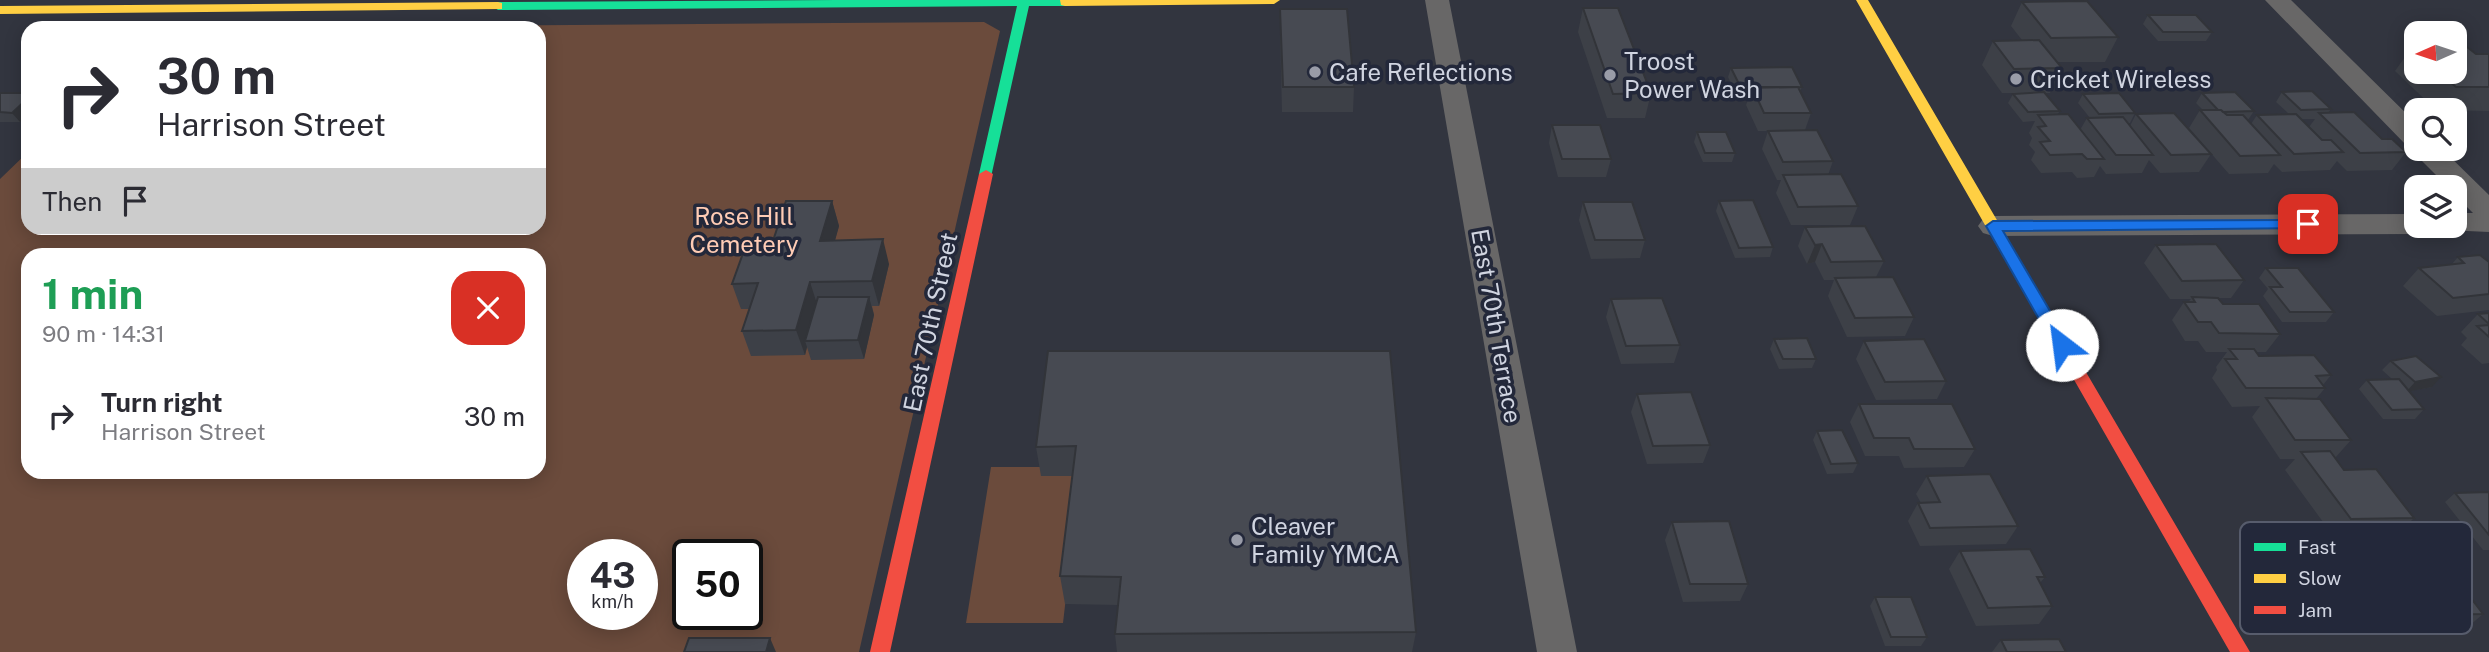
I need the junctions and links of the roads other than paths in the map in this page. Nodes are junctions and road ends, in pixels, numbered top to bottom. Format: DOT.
graph roads {
  1 [pos="1274,0"];
  2 [pos="1437,0"];
  3 [pos="1863,0"];
  4 [pos="2277,0"];
  5 [pos="1024,2"];
  6 [pos="0,10"];
  7 [pos="2404,127"];
  8 [pos="2438,161"];
  9 [pos="2489,212"];
  10 [pos="2489,222"];
  11 [pos="2467,223"];
  12 [pos="2404,224"];
  13 [pos="1993,226"];
  14 [pos="880,652"];
  15 [pos="1557,652"];
  16 [pos="2240,652"];
  1 -- 5 [label="main road"];
  2 -- 15 [label="street, East 70th Terrace"];
  3 -- 13 [label="main road"];
  4 -- 7 [label="street"];
  5 -- 6 [label="main road"];
  5 -- 14 [label="main road, East 70th Street"];
  8 -- 9 [label="street"];
  10 -- 11 [label="street"];
  12 -- 13 [label="street"];
  13 -- 16 [label="main road"];
}
